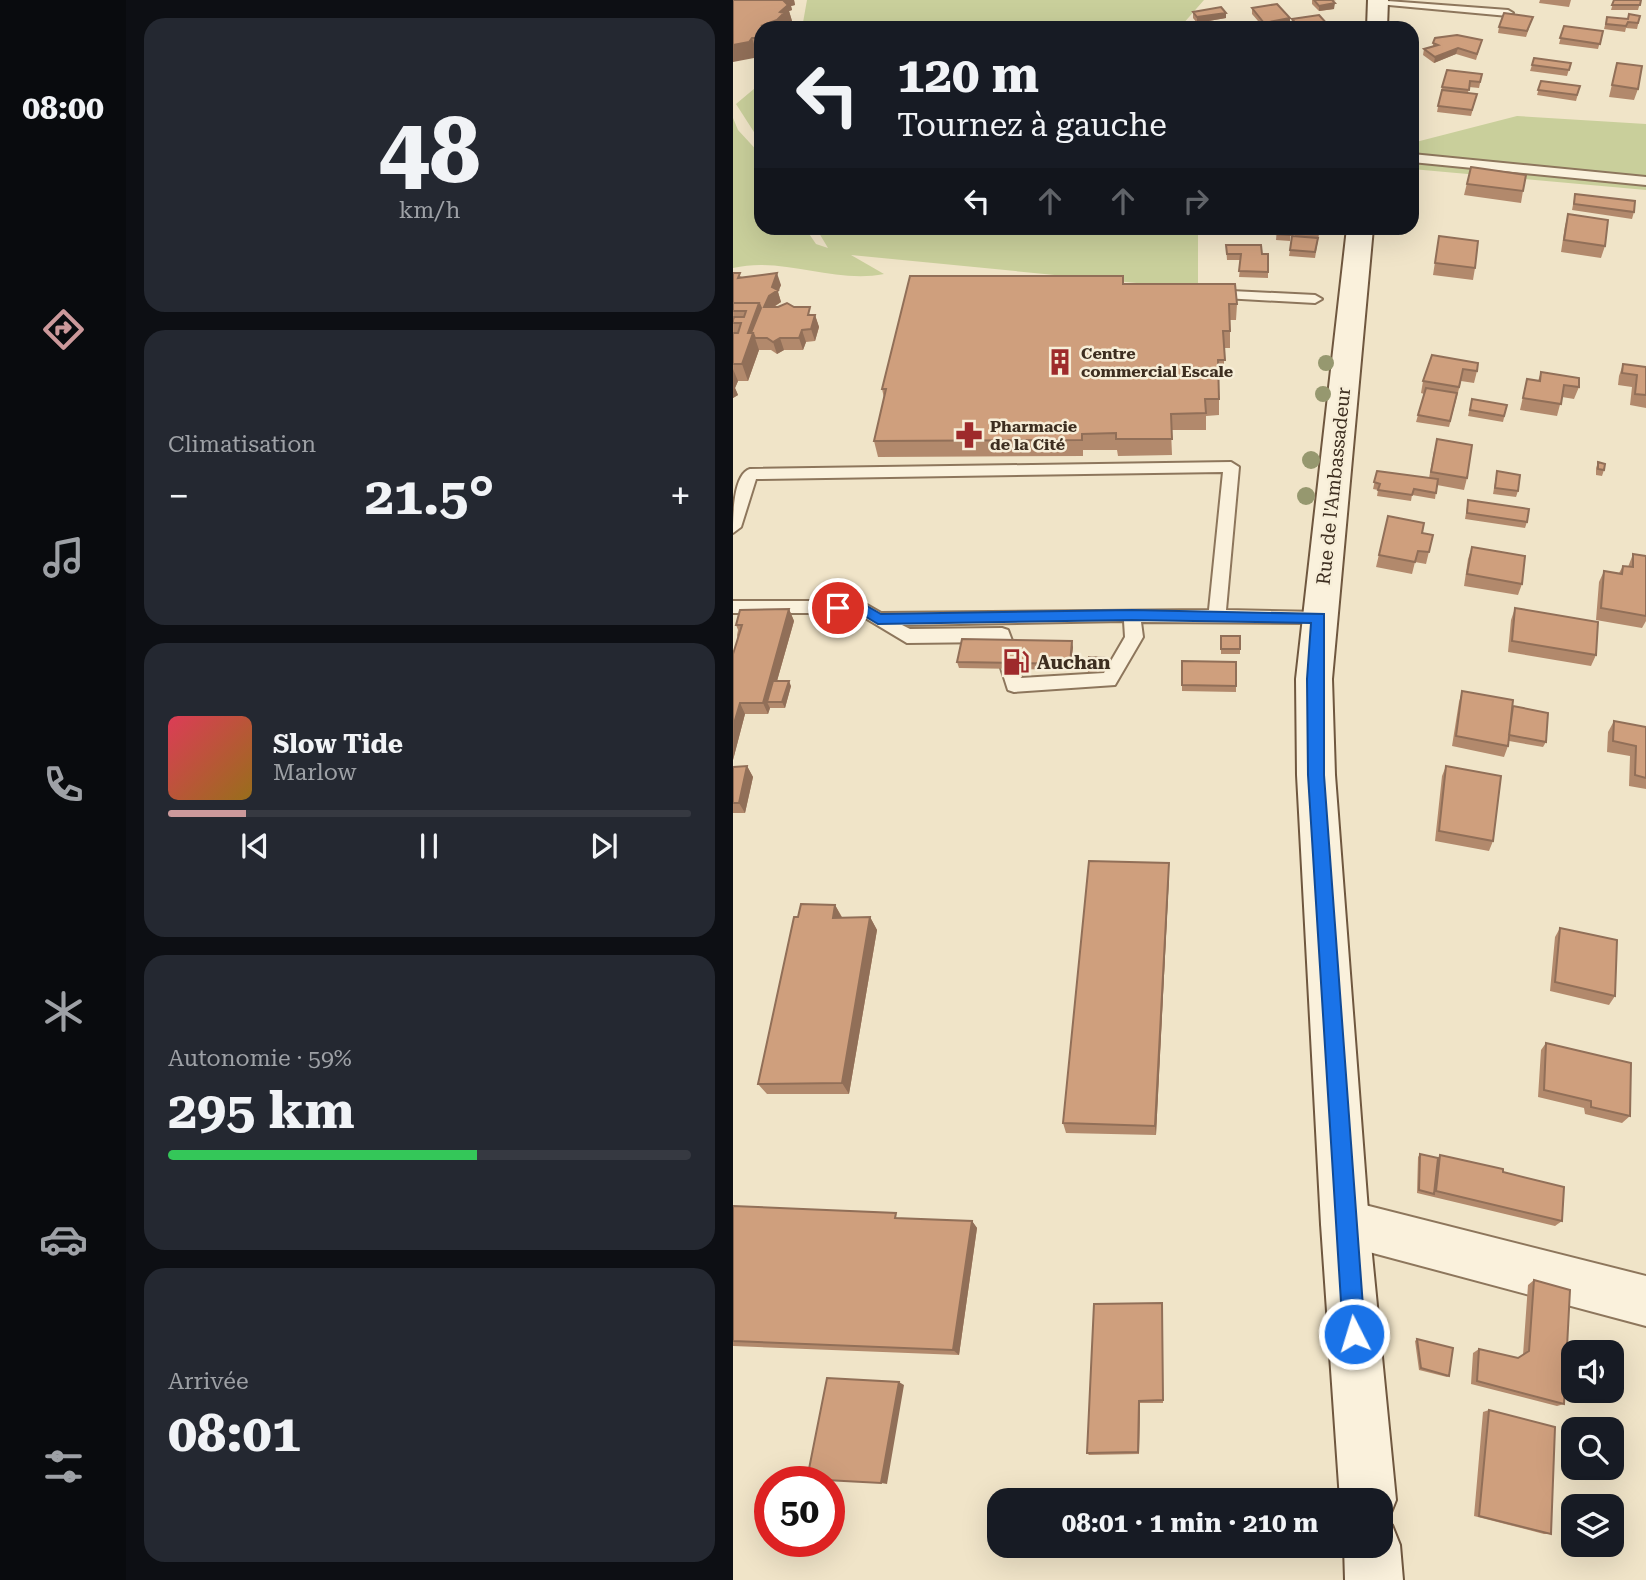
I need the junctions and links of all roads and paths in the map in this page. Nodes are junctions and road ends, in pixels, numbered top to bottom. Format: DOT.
graph roads {
  1 [pos="1378,0"];
  2 [pos="1508,13"];
  3 [pos="1377,21"];
  4 [pos="1419,159"];
  5 [pos="1646,181"];
  6 [pos="1359,235"];
  7 [pos="1209,294"];
  8 [pos="1315,299"];
  9 [pos="733,527"];
  10 [pos="733,607"];
  11 [pos="1132,615"];
  12 [pos="1217,616"];
  13 [pos="1319,618"];
  14 [pos="878,619"];
  15 [pos="1005,646"];
  16 [pos="1010,668"];
  17 [pos="1345,1224"];
  18 [pos="1646,1301"];
  19 [pos="1367,1488"];
  20 [pos="1373,1558"];
  21 [pos="1375,1580"];
  1 -- 2 [label="lane"];
  1 -- 3 [label="main road"];
  4 -- 5 [label="lane"];
  6 -- 13 [label="main road, Rue de l'Ambassadeur"];
  7 -- 8 [label="lane"];
  9 -- 12 [label="lane"];
  10 -- 14 [label="lane"];
  11 -- 12 [label="lane"];
  11 -- 14 [label="lane"];
  11 -- 16 [label="lane"];
  12 -- 13 [label="lane"];
  13 -- 17 [label="main road, Rue de l'Ambassadeur"];
  14 -- 15 [label="lane"];
  17 -- 18 [label="main road"];
  17 -- 19 [label="main road, Rue de l'Ambassadeur"];
  20 -- 21 [label="main road"];
}
